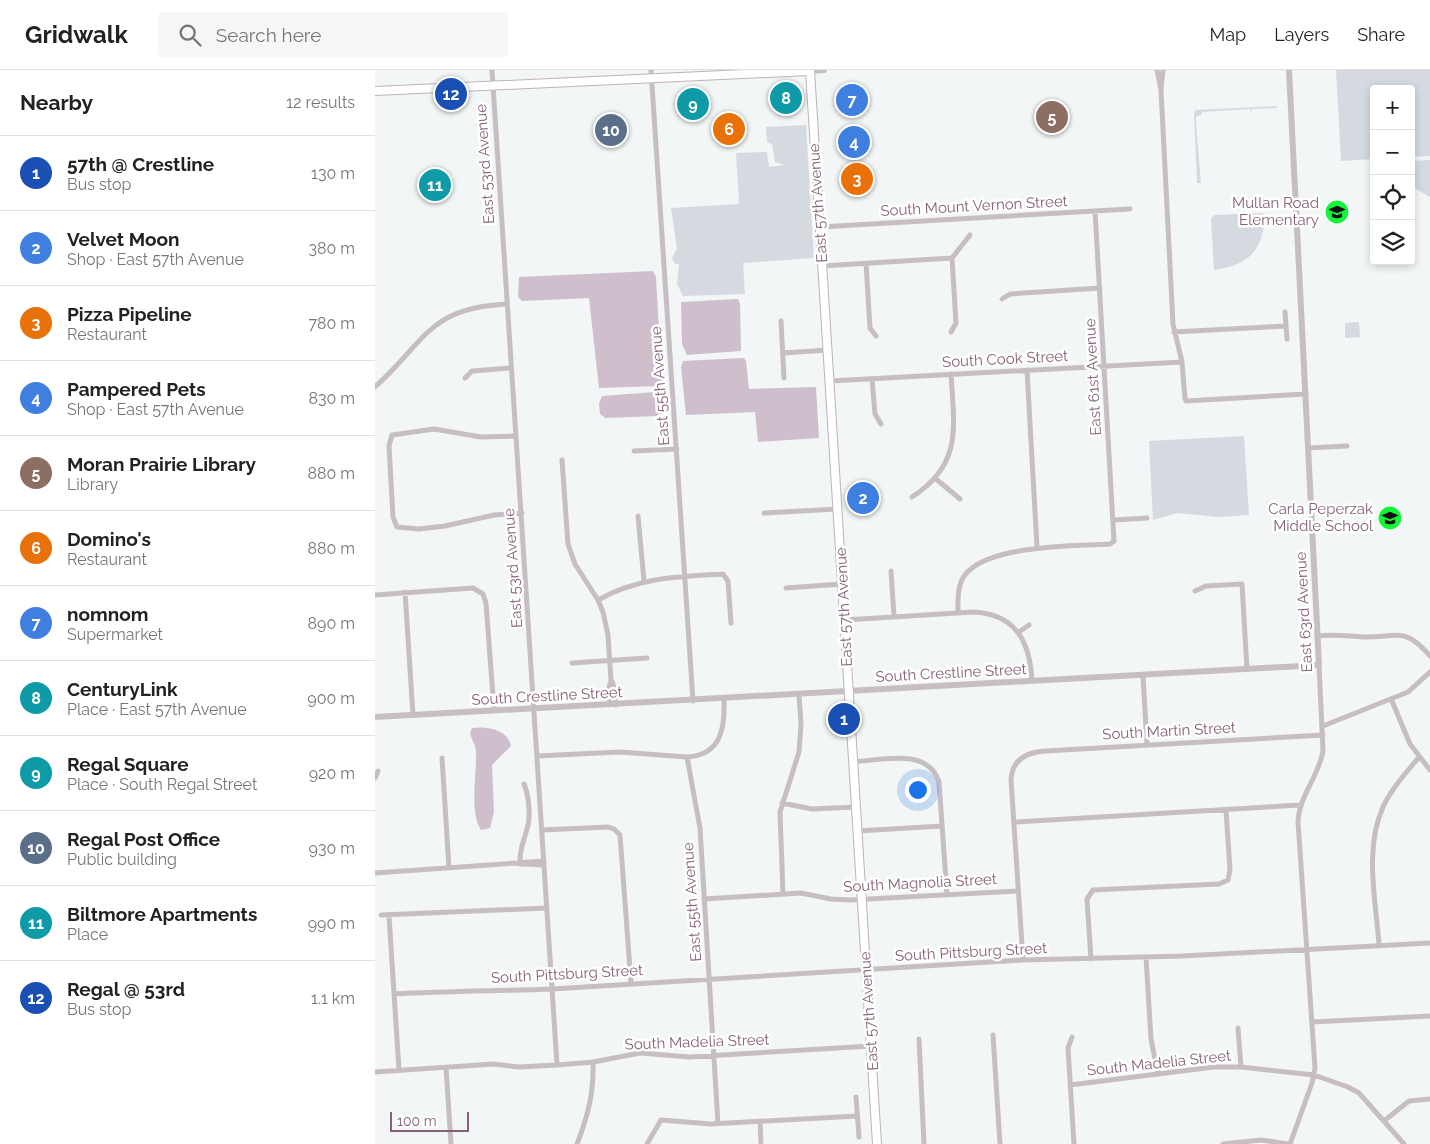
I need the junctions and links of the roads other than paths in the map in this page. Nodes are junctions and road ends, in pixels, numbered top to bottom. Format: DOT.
graph roads {
  1 [pos="492,70"];
  2 [pos="824,70"];
  3 [pos="1157,70"];
  4 [pos="1163,70"];
  5 [pos="1289,70"];
  6 [pos="810,71"];
  7 [pos="652,74"];
  8 [pos="493,86"];
  9 [pos="1161,90"];
  10 [pos="375,91"];
  11 [pos="1130,209"];
  12 [pos="1095,211"];
  13 [pos="820,227"];
  14 [pos="970,235"];
  15 [pos="952,258"];
  16 [pos="866,263"];
  17 [pos="822,266"];
  18 [pos="1100,288"];
  19 [pos="1002,299"];
  20 [pos="507,304"];
  21 [pos="1285,312"];
  22 [pos="781,322"];
  23 [pos="1286,326"];
  24 [pos="951,332"];
  25 [pos="1174,332"];
  26 [pos="876,336"];
  27 [pos="1287,339"];
  28 [pos="828,350"];
  29 [pos="783,353"];
  30 [pos="1182,362"];
  31 [pos="1105,365"];
  32 [pos="510,368"];
  33 [pos="1027,370"];
  34 [pos="951,374"];
  35 [pos="465,378"];
  36 [pos="784,378"];
  37 [pos="872,379"];
  38 [pos="830,382"];
  39 [pos="375,387"];
  40 [pos="1306,394"];
  41 [pos="881,424"];
  42 [pos="516,436"];
  43 [pos="1347,446"];
  44 [pos="1308,448"];
  45 [pos="677,449"];
  46 [pos="634,451"];
  47 [pos="562,460"];
  48 [pos="936,479"];
  49 [pos="912,497"];
  50 [pos="960,499"];
  51 [pos="838,509"];
  52 [pos="522,513"];
  53 [pos="764,513"];
  54 [pos="638,516"];
  55 [pos="1147,518"];
  56 [pos="1114,520"];
  57 [pos="1037,548"];
  58 [pos="891,572"];
  59 [pos="685,578"];
  60 [pos="644,580"];
  61 [pos="842,584"];
  62 [pos="786,588"];
  63 [pos="1195,591"];
  64 [pos="405,592"];
  65 [pos="375,595"];
  66 [pos="598,600"];
  67 [pos="958,613"];
  68 [pos="893,616"];
  69 [pos="845,620"];
  70 [pos="731,623"];
  71 [pos="1029,625"];
  72 [pos="1019,632"];
  73 [pos="1317,636"];
  74 [pos="1430,656"];
  75 [pos="647,658"];
  76 [pos="610,660"];
  77 [pos="573,662"];
  78 [pos="1319,665"];
  79 [pos="1247,669"];
  80 [pos="1430,672"];
  81 [pos="1143,676"];
  82 [pos="1032,681"];
  83 [pos="849,692"];
  84 [pos="799,695"];
  85 [pos="724,699"];
  86 [pos="693,701"];
  87 [pos="1391,701"];
  88 [pos="613,705"];
  89 [pos="534,708"];
  90 [pos="494,710"];
  91 [pos="413,715"];
  92 [pos="375,717"];
  93 [pos="1323,726"];
  94 [pos="1323,735"];
  95 [pos="1147,745"];
  96 [pos="537,756"];
  97 [pos="1419,757"];
  98 [pos="442,758"];
  99 [pos="687,758"];
  100 [pos="853,762"];
  101 [pos="1430,770"];
  102 [pos="378,771"];
  103 [pos="375,778"];
  104 [pos="523,784"];
  105 [pos="782,803"];
  106 [pos="1301,805"];
  107 [pos="857,807"];
  108 [pos="1226,810"];
  109 [pos="1014,822"];
  110 [pos="942,826"];
  111 [pos="542,830"];
  112 [pos="858,831"];
  113 [pos="544,863"];
  114 [pos="519,864"];
  115 [pos="449,868"];
  116 [pos="375,873"];
  117 [pos="1018,891"];
  118 [pos="783,894"];
  119 [pos="947,895"];
  120 [pos="704,898"];
  121 [pos="862,900"];
  122 [pos="547,908"];
  123 [pos="381,914"];
  124 [pos="389,916"];
  125 [pos="1430,943"];
  126 [pos="1379,945"];
  127 [pos="1306,949"];
  128 [pos="1146,957"];
  129 [pos="1091,959"];
  130 [pos="1023,960"];
  131 [pos="867,970"];
  132 [pos="710,979"];
  133 [pos="631,983"];
  134 [pos="552,989"];
  135 [pos="394,994"];
  136 [pos="1430,1016"];
  137 [pos="1311,1022"];
  138 [pos="1238,1028"];
  139 [pos="993,1035"];
  140 [pos="1072,1037"];
  141 [pos="919,1039"];
  142 [pos="871,1046"];
  143 [pos="714,1055"];
  144 [pos="593,1062"];
  145 [pos="557,1065"];
  146 [pos="446,1067"];
  147 [pos="1241,1067"];
  148 [pos="399,1070"];
  149 [pos="375,1072"];
  150 [pos="1158,1074"];
  151 [pos="1314,1075"];
  152 [pos="1070,1085"];
  153 [pos="856,1097"];
  154 [pos="1430,1099"];
  155 [pos="857,1116"];
  156 [pos="1384,1121"];
  157 [pos="760,1122"];
  158 [pos="718,1124"];
  159 [pos="859,1137"];
  160 [pos="451,1144"];
  161 [pos="577,1144"];
  162 [pos="647,1144"];
  163 [pos="761,1144"];
  164 [pos="877,1144"];
  165 [pos="924,1144"];
  166 [pos="1000,1144"];
  167 [pos="1074,1144"];
  168 [pos="1223,1144"];
  169 [pos="1289,1144"];
  170 [pos="1404,1144"];
  1 -- 8 [label="street, East 53rd Avenue"];
  2 -- 6 [label="street"];
  3 -- 9 [label="street"];
  4 -- 9 [label="street"];
  5 -- 40 [label="street, East 63rd Avenue"];
  6 -- 7 [label="main road"];
  6 -- 13 [label="main road, East 57th Avenue"];
  7 -- 8 [label="main road"];
  7 -- 45 [label="street, East 55th Avenue"];
  8 -- 10 [label="main road"];
  8 -- 20 [label="street, East 53rd Avenue"];
  9 -- 25 [label="street"];
  11 -- 12 [label="street, South Mount Vernon Street"];
  12 -- 13 [label="street, South Mount Vernon Street"];
  12 -- 18 [label="street, East 61st Avenue"];
  13 -- 17 [label="main road, East 57th Avenue"];
  14 -- 15 [label="street"];
  15 -- 16 [label="street"];
  15 -- 24 [label="street"];
  16 -- 17 [label="street"];
  16 -- 26 [label="street"];
  17 -- 28 [label="main road, East 57th Avenue"];
  18 -- 19 [label="street"];
  18 -- 31 [label="street, East 61st Avenue"];
  20 -- 32 [label="street, East 53rd Avenue"];
  20 -- 39 [label="street"];
  21 -- 23 [label="street"];
  22 -- 29 [label="street"];
  23 -- 25 [label="street"];
  23 -- 27 [label="street"];
  25 -- 30 [label="street"];
  28 -- 29 [label="street"];
  28 -- 38 [label="main road, East 57th Avenue"];
  29 -- 36 [label="street"];
  30 -- 31 [label="street, South Cook Street"];
  30 -- 40 [label="street"];
  31 -- 33 [label="street, South Cook Street"];
  31 -- 56 [label="street, East 61st Avenue"];
  32 -- 35 [label="street"];
  32 -- 42 [label="street, East 53rd Avenue"];
  33 -- 34 [label="street, South Cook Street"];
  33 -- 57 [label="street"];
  34 -- 37 [label="street, South Cook Street"];
  34 -- 48 [label="street"];
  37 -- 38 [label="street, South Cook Street"];
  37 -- 41 [label="street"];
  38 -- 51 [label="main road, East 57th Avenue"];
  40 -- 44 [label="street, East 63rd Avenue"];
  42 -- 52 [label="street, East 53rd Avenue"];
  42 -- 52 [label="street"];
  43 -- 44 [label="street"];
  44 -- 73 [label="street, East 63rd Avenue"];
  45 -- 46 [label="street"];
  45 -- 59 [label="street, East 55th Avenue"];
  47 -- 66 [label="street"];
  48 -- 49 [label="street"];
  48 -- 50 [label="street"];
  51 -- 53 [label="street"];
  51 -- 61 [label="main road, East 57th Avenue"];
  52 -- 89 [label="street, East 53rd Avenue"];
  54 -- 60 [label="street"];
  55 -- 56 [label="street"];
  56 -- 57 [label="street, East 61st Avenue"];
  57 -- 67 [label="street"];
  58 -- 68 [label="street"];
  59 -- 60 [label="street"];
  59 -- 70 [label="street"];
  59 -- 86 [label="street, East 55th Avenue"];
  60 -- 66 [label="street"];
  61 -- 62 [label="street"];
  61 -- 69 [label="main road, East 57th Avenue"];
  63 -- 79 [label="street"];
  64 -- 65 [label="street"];
  64 -- 90 [label="street"];
  64 -- 91 [label="street"];
  66 -- 76 [label="street"];
  67 -- 68 [label="street"];
  67 -- 72 [label="street"];
  68 -- 69 [label="street"];
  69 -- 83 [label="main road, East 57th Avenue"];
  71 -- 72 [label="street"];
  72 -- 82 [label="street"];
  73 -- 74 [label="street"];
  73 -- 78 [label="street, East 63rd Avenue"];
  75 -- 76 [label="street"];
  76 -- 77 [label="street"];
  76 -- 88 [label="street"];
  78 -- 79 [label="street, South Crestline Street"];
  78 -- 93 [label="street, East 63rd Avenue"];
  79 -- 81 [label="street, South Crestline Street"];
  80 -- 87 [label="street"];
  81 -- 82 [label="street, South Crestline Street"];
  81 -- 95 [label="street"];
  82 -- 83 [label="street, South Crestline Street"];
  83 -- 84 [label="street, South Crestline Street"];
  83 -- 100 [label="main road, East 57th Avenue"];
  84 -- 85 [label="street, South Crestline Street"];
  84 -- 105 [label="street"];
  85 -- 86 [label="street, South Crestline Street"];
  85 -- 99 [label="street"];
  86 -- 88 [label="street, South Crestline Street"];
  87 -- 93 [label="street"];
  87 -- 97 [label="street"];
  88 -- 89 [label="street, South Crestline Street"];
  89 -- 90 [label="street, South Crestline Street"];
  89 -- 96 [label="street, East 53rd Avenue"];
  90 -- 91 [label="street, South Crestline Street"];
  91 -- 92 [label="street, South Crestline Street"];
  93 -- 94 [label="street, East 63rd Avenue"];
  94 -- 95 [label="street, South Martin Street"];
  94 -- 106 [label="street, East 63rd Avenue"];
  95 -- 109 [label="street, South Martin Street"];
  96 -- 99 [label="street"];
  96 -- 111 [label="street, East 53rd Avenue"];
  97 -- 101 [label="street"];
  97 -- 126 [label="street"];
  98 -- 115 [label="street"];
  99 -- 120 [label="street, East 55th Avenue"];
  100 -- 107 [label="main road, East 57th Avenue"];
  100 -- 110 [label="street"];
  102 -- 103 [label="street"];
  104 -- 114 [label="street"];
  105 -- 107 [label="street"];
  105 -- 118 [label="street"];
  106 -- 108 [label="street"];
  106 -- 127 [label="street, East 63rd Avenue"];
  107 -- 112 [label="main road, East 57th Avenue"];
  108 -- 109 [label="street"];
  108 -- 129 [label="street"];
  109 -- 117 [label="street"];
  110 -- 112 [label="street"];
  110 -- 119 [label="street"];
  111 -- 113 [label="street, East 53rd Avenue"];
  111 -- 133 [label="street"];
  112 -- 121 [label="main road, East 57th Avenue"];
  113 -- 114 [label="street"];
  113 -- 122 [label="street, East 53rd Avenue"];
  114 -- 115 [label="street"];
  115 -- 116 [label="street"];
  117 -- 119 [label="street, South Magnolia Street"];
  117 -- 130 [label="street"];
  118 -- 120 [label="street, South Magnolia Street"];
  118 -- 121 [label="street, South Magnolia Street"];
  119 -- 121 [label="street, South Magnolia Street"];
  120 -- 132 [label="street, East 55th Avenue"];
  121 -- 131 [label="main road, East 57th Avenue"];
  122 -- 124 [label="street"];
  122 -- 134 [label="street, East 53rd Avenue"];
  123 -- 124 [label="street"];
  124 -- 135 [label="street"];
  125 -- 126 [label="street, South Pittsburg Street"];
  126 -- 127 [label="street, South Pittsburg Street"];
  127 -- 128 [label="street, South Pittsburg Street"];
  127 -- 137 [label="street, East 63rd Avenue"];
  128 -- 129 [label="street, South Pittsburg Street"];
  128 -- 150 [label="street"];
  129 -- 130 [label="street, South Pittsburg Street"];
  130 -- 131 [label="street, South Pittsburg Street"];
  131 -- 132 [label="street, South Pittsburg Street"];
  131 -- 142 [label="main road, East 57th Avenue"];
  132 -- 133 [label="street, South Pittsburg Street"];
  132 -- 143 [label="street, East 55th Avenue"];
  133 -- 134 [label="street, South Pittsburg Street"];
  134 -- 135 [label="street, South Pittsburg Street"];
  134 -- 145 [label="street, East 53rd Avenue"];
  135 -- 148 [label="street"];
  136 -- 137 [label="street"];
  137 -- 151 [label="street, East 63rd Avenue"];
  138 -- 147 [label="street"];
  139 -- 166 [label="street"];
  140 -- 152 [label="street"];
  141 -- 165 [label="street"];
  142 -- 143 [label="street, South Madelia Street"];
  142 -- 164 [label="main road, East 57th Avenue"];
  143 -- 144 [label="street, South Madelia Street"];
  143 -- 158 [label="street, East 55th Avenue"];
  144 -- 145 [label="street, South Madelia Street"];
  144 -- 161 [label="street"];
  145 -- 146 [label="street, South Madelia Street"];
  146 -- 148 [label="street, South Madelia Street"];
  146 -- 160 [label="street"];
  147 -- 150 [label="street, South Madelia Street"];
  147 -- 151 [label="street, South Madelia Street"];
  148 -- 149 [label="street, South Madelia Street"];
  150 -- 152 [label="street, South Madelia Street"];
  151 -- 156 [label="street, South Madelia Street"];
  151 -- 169 [label="street, East 63rd Avenue"];
  152 -- 167 [label="street"];
  153 -- 155 [label="street"];
  154 -- 156 [label="street"];
  155 -- 157 [label="street"];
  155 -- 159 [label="street"];
  156 -- 170 [label="street, South Madelia Street"];
  157 -- 158 [label="street"];
  157 -- 163 [label="street"];
  158 -- 162 [label="street"];
  168 -- 169 [label="street"];
}
